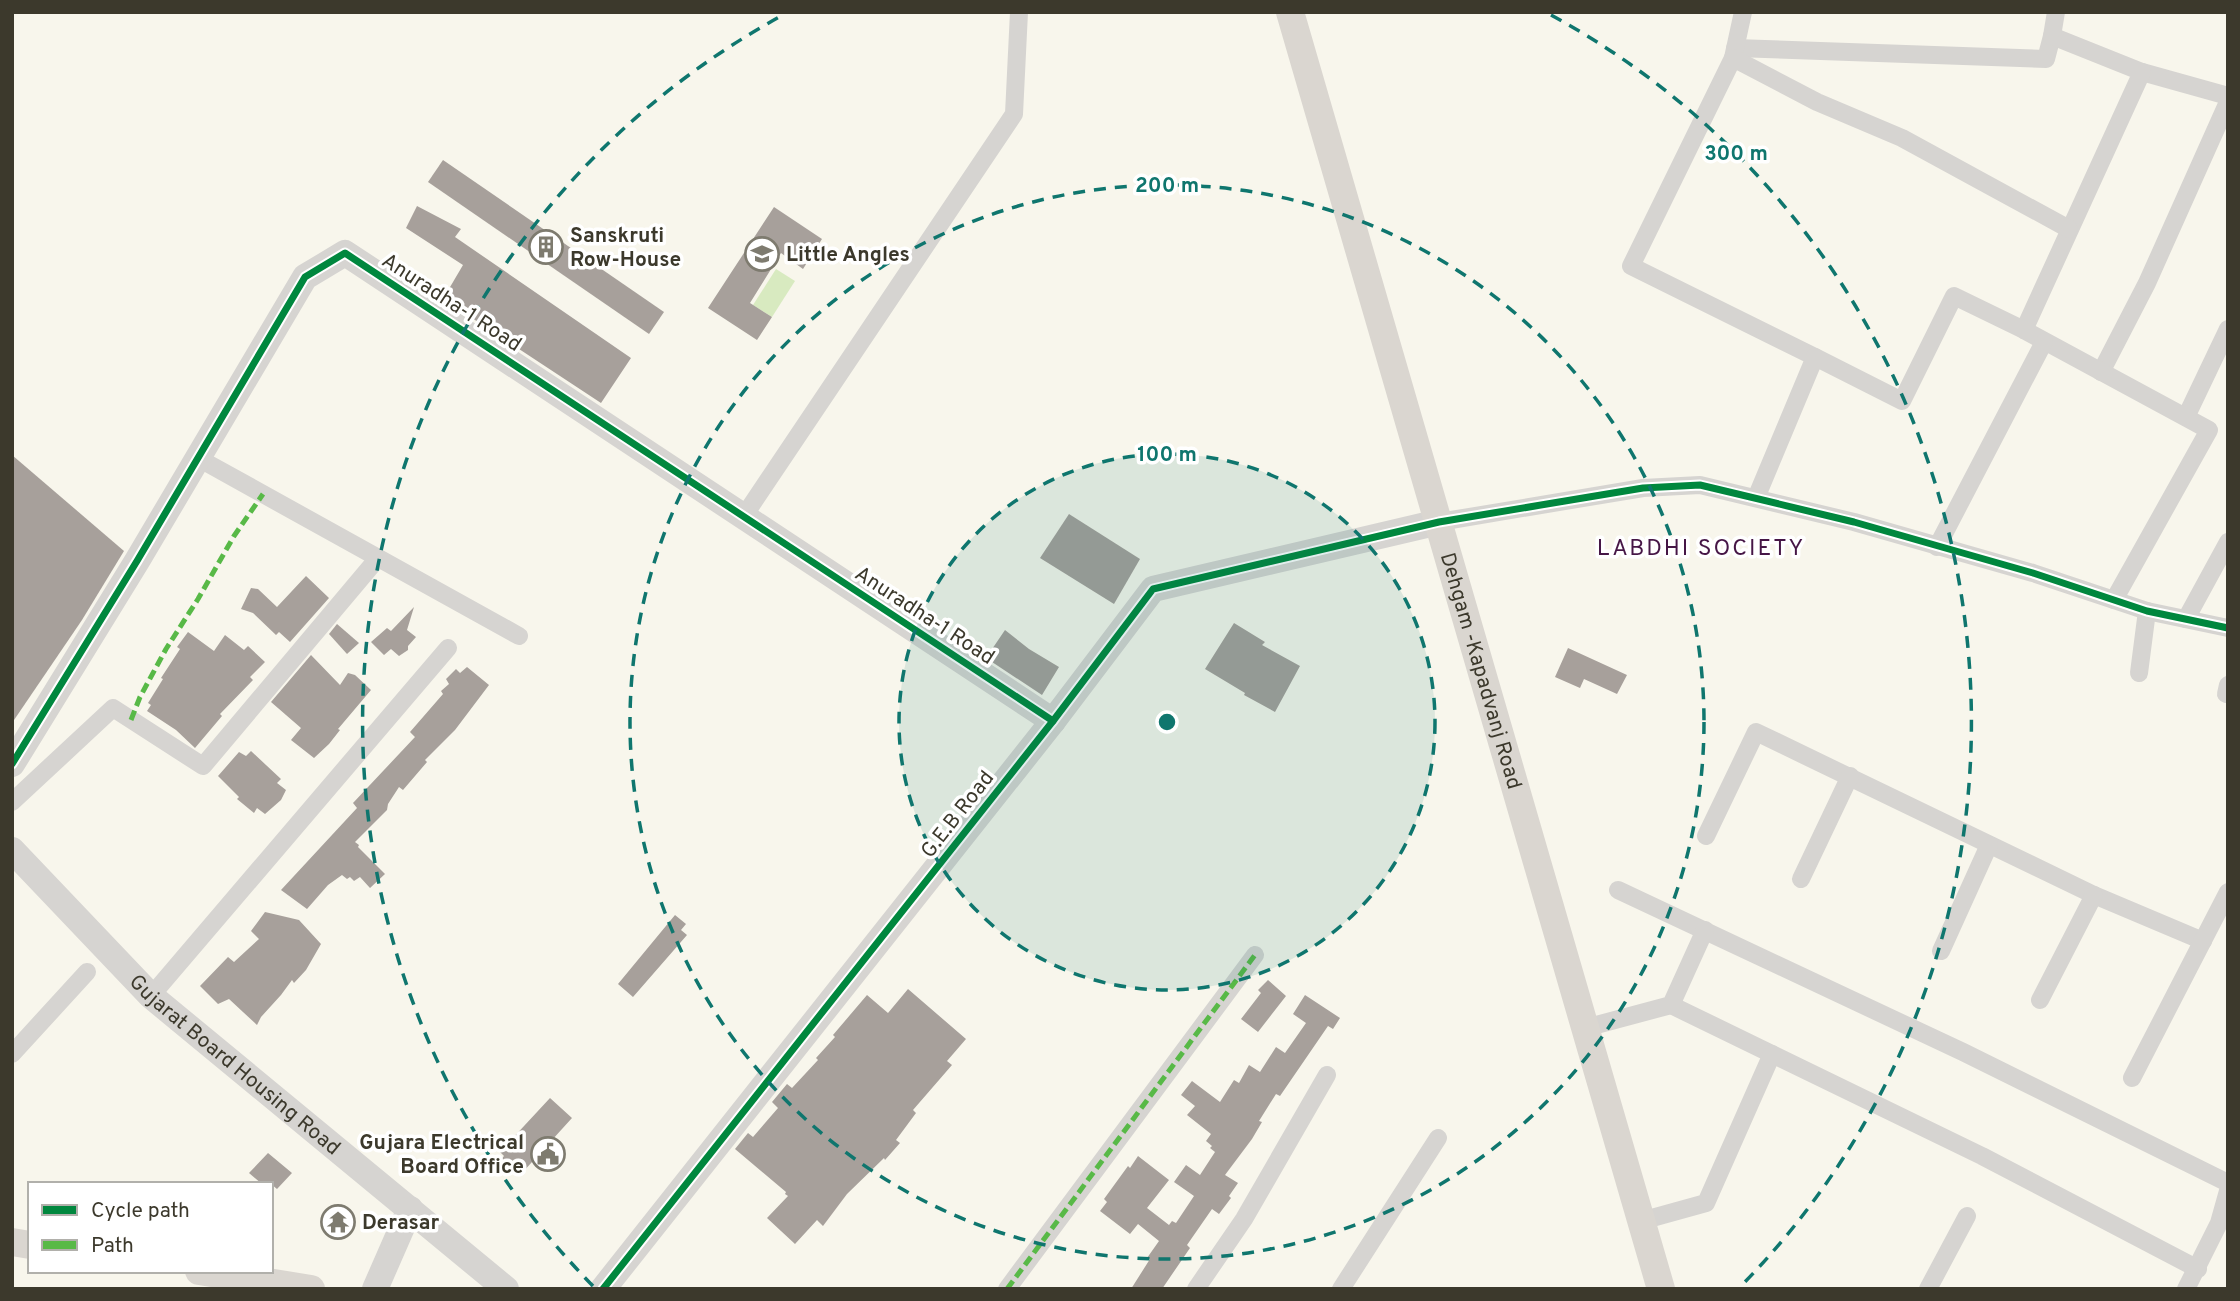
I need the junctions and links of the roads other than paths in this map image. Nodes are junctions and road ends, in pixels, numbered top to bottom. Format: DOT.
graph roads {
  1 [pos="1019,12"];
  2 [pos="1290,12"];
  3 [pos="1743,12"];
  4 [pos="2056,12"];
  5 [pos="2052,36"];
  6 [pos="1734,53"];
  7 [pos="2142,72"];
  8 [pos="2228,99"];
  9 [pos="2069,229"];
  10 [pos="2228,329"];
  11 [pos="2024,331"];
  12 [pos="2044,342"];
  13 [pos="1815,357"];
  14 [pos="2101,372"];
  15 [pos="2186,417"];
  16 [pos="198,458"];
  17 [pos="1756,498"];
  18 [pos="744,516"];
  19 [pos="1438,523"];
  20 [pos="2228,542"];
  21 [pos="1937,547"];
  22 [pos="378,558"];
  23 [pos="2114,600"];
  24 [pos="2147,611"];
  25 [pos="2186,619"];
  26 [pos="2228,628"];
  27 [pos="519,636"];
  28 [pos="448,648"];
  29 [pos="2139,673"];
  30 [pos="1053,721"];
  31 [pos="12,764"];
  32 [pos="1850,776"];
  33 [pos="12,802"];
  34 [pos="1706,836"];
  35 [pos="1989,845"];
  36 [pos="12,850"];
  37 [pos="1801,879"];
  38 [pos="1618,890"];
  39 [pos="2228,892"];
  40 [pos="2094,895"];
  41 [pos="1705,930"];
  42 [pos="2203,941"];
  43 [pos="1941,951"];
  44 [pos="1255,955"];
  45 [pos="87,972"];
  46 [pos="151,996"];
  47 [pos="2040,1000"];
  48 [pos="1671,1005"];
  49 [pos="1585,1028"];
  50 [pos="1772,1054"];
  51 [pos="12,1055"];
  52 [pos="1327,1075"];
  53 [pos="2132,1078"];
  54 [pos="1438,1138"];
  55 [pos="2228,1183"];
  56 [pos="2228,1191"];
  57 [pos="410,1209"];
  58 [pos="1967,1216"];
  59 [pos="1641,1221"];
  60 [pos="2198,1269"];
  61 [pos="211,1273"];
  62 [pos="311,1289"];
  63 [pos="375,1289"];
  64 [pos="506,1289"];
  65 [pos="603,1289"];
  66 [pos="1007,1289"];
  67 [pos="1196,1289"];
  68 [pos="1342,1289"];
  69 [pos="1661,1289"];
  70 [pos="1928,1289"];
  71 [pos="2186,1289"];
  1 -- 18 [label="street"];
  2 -- 19 [label="main road, Dehgam -Kapadvanj Road"];
  3 -- 6 [label="street"];
  4 -- 5 [label="street"];
  5 -- 6 [label="street"];
  5 -- 7 [label="street"];
  6 -- 9 [label="street"];
  6 -- 13 [label="street"];
  7 -- 8 [label="street"];
  7 -- 9 [label="street"];
  8 -- 14 [label="street"];
  9 -- 11 [label="street"];
  10 -- 15 [label="street"];
  11 -- 12 [label="street"];
  11 -- 13 [label="street"];
  12 -- 14 [label="street"];
  12 -- 21 [label="street"];
  13 -- 17 [label="street"];
  14 -- 15 [label="street"];
  15 -- 23 [label="street"];
  16 -- 18 [label="street, Anuradha-1 Road"];
  16 -- 22 [label="street"];
  16 -- 31 [label="street, Anuradha-1 Road"];
  17 -- 19 [label="street"];
  17 -- 21 [label="street"];
  18 -- 30 [label="street, Anuradha-1 Road"];
  19 -- 30 [label="street, G.E.B Road"];
  19 -- 49 [label="main road, Dehgam -Kapadvanj Road"];
  20 -- 25 [label="street"];
  21 -- 23 [label="street"];
  22 -- 27 [label="street"];
  22 -- 33 [label="street"];
  23 -- 24 [label="street"];
  24 -- 25 [label="street"];
  24 -- 29 [label="street"];
  25 -- 26 [label="street"];
  28 -- 46 [label="street"];
  30 -- 65 [label="street, G.E.B Road"];
  32 -- 34 [label="street"];
  32 -- 35 [label="street"];
  32 -- 37 [label="street"];
  35 -- 40 [label="street"];
  35 -- 43 [label="street"];
  36 -- 46 [label="street, Gujarat Board Housing Road"];
  38 -- 41 [label="street"];
  39 -- 42 [label="street"];
  40 -- 42 [label="street"];
  40 -- 47 [label="street"];
  41 -- 48 [label="street"];
  41 -- 55 [label="street"];
  42 -- 53 [label="street"];
  44 -- 66 [label="street"];
  45 -- 51 [label="street"];
  46 -- 57 [label="street, Gujarat Board Housing Road"];
  48 -- 49 [label="street"];
  48 -- 50 [label="street"];
  49 -- 59 [label="main road, Dehgam -Kapadvanj Road"];
  50 -- 59 [label="street"];
  50 -- 60 [label="street"];
  52 -- 67 [label="street"];
  54 -- 68 [label="street"];
  56 -- 60 [label="street"];
  57 -- 63 [label="street"];
  57 -- 64 [label="street, Gujarat Board Housing Road"];
  58 -- 70 [label="street"];
  59 -- 69 [label="main road, Dehgam -Kapadvanj Road"];
  60 -- 71 [label="street"];
  61 -- 62 [label="main road"];
}
